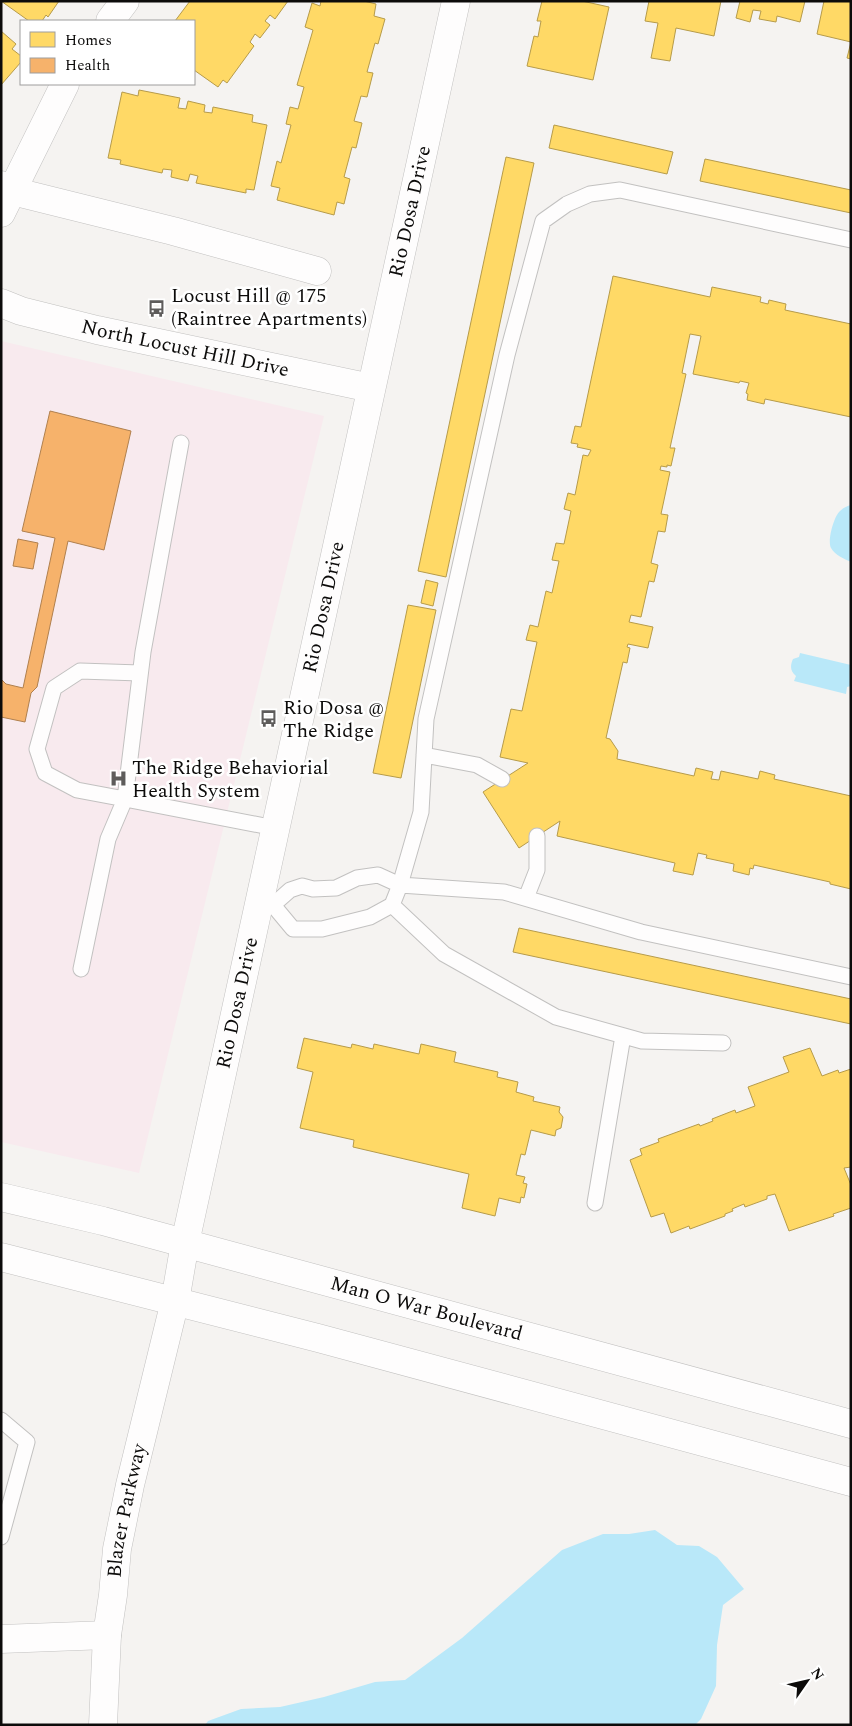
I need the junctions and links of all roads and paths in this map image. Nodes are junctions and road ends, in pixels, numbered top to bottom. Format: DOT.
graph roads {
  1 [pos="126,1"];
  2 [pos="456,1"];
  3 [pos="111,20"];
  4 [pos="64,85"];
  5 [pos="5,197"];
  6 [pos="851,240"];
  7 [pos="317,271"];
  8 [pos="1,303"];
  9 [pos="372,388"];
  10 [pos="181,443"];
  11 [pos="140,673"];
  12 [pos="424,755"];
  13 [pos="502,779"];
  14 [pos="125,800"];
  15 [pos="275,828"];
  16 [pos="537,836"];
  17 [pos="400,885"];
  18 [pos="526,898"];
  19 [pos="266,903"];
  20 [pos="392,905"];
  21 [pos="82,969"];
  22 [pos="851,977"];
  23 [pos="622,1036"];
  24 [pos="723,1043"];
  25 [pos="1,1197"];
  26 [pos="595,1203"];
  27 [pos="185,1244"];
  28 [pos="1,1257"];
  29 [pos="175,1301"];
  30 [pos="1,1420"];
  31 [pos="851,1424"];
  32 [pos="851,1482"];
  33 [pos="1,1537"];
  34 [pos="107,1635"];
  35 [pos="1,1639"];
  36 [pos="103,1725"];
  1 -- 3 [label="street"];
  2 -- 9 [label="street, Rio Dosa Drive"];
  4 -- 5 [label="street"];
  5 -- 7 [label="street"];
  6 -- 12 [label="lane"];
  8 -- 9 [label="street, North Locust Hill Drive"];
  9 -- 15 [label="street, Rio Dosa Drive"];
  10 -- 11 [label="lane"];
  11 -- 14 [label="lane"];
  11 -- 14 [label="lane"];
  12 -- 13 [label="lane"];
  12 -- 17 [label="lane"];
  14 -- 15 [label="lane"];
  14 -- 21 [label="lane"];
  15 -- 19 [label="street, Rio Dosa Drive"];
  16 -- 18 [label="lane"];
  17 -- 18 [label="lane"];
  17 -- 19 [label="lane"];
  17 -- 20 [label="lane"];
  18 -- 22 [label="lane"];
  19 -- 20 [label="lane"];
  19 -- 27 [label="street, Rio Dosa Drive"];
  20 -- 23 [label="lane"];
  23 -- 24 [label="lane"];
  23 -- 26 [label="lane"];
  25 -- 27 [label="street, Man O War Boulevard"];
  27 -- 29 [label="street, Rio Dosa Drive"];
  27 -- 31 [label="street, Man O War Boulevard"];
  28 -- 29 [label="street"];
  29 -- 32 [label="street"];
  29 -- 34 [label="street, Blazer Parkway"];
  30 -- 33 [label="lane"];
  34 -- 35 [label="street"];
  34 -- 36 [label="street, Blazer Parkway"];
}
